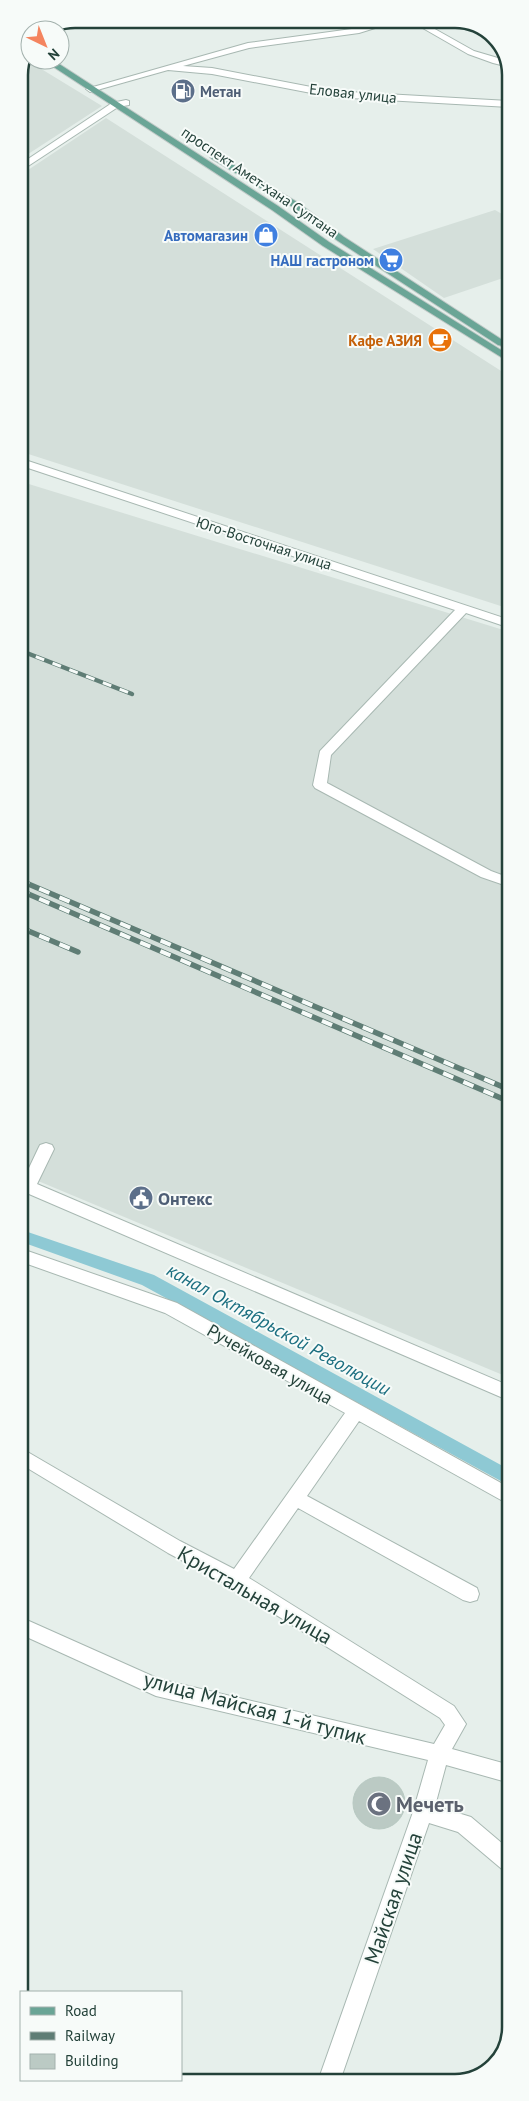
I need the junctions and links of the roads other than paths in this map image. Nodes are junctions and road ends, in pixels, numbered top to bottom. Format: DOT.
graph roads {
  1 [pos="366,28"];
  2 [pos="428,28"];
  3 [pos="500,62"];
  4 [pos="70,68"];
  5 [pos="169,68"];
  6 [pos="65,70"];
  7 [pos="95,87"];
  8 [pos="126,103"];
  9 [pos="502,104"];
  10 [pos="115,105"];
  11 [pos="28,163"];
  12 [pos="502,344"];
  13 [pos="502,355"];
  14 [pos="28,464"];
  15 [pos="463,609"];
  16 [pos="502,621"];
  17 [pos="502,880"];
  18 [pos="46,1149"];
  19 [pos="28,1187"];
  20 [pos="28,1187"];
  21 [pos="28,1257"];
  22 [pos="502,1391"];
  23 [pos="355,1412"];
  24 [pos="28,1459"];
  25 [pos="502,1494"];
  26 [pos="295,1498"];
  27 [pos="238,1580"];
  28 [pos="470,1594"];
  29 [pos="28,1629"];
  30 [pos="439,1754"];
  31 [pos="502,1772"];
  32 [pos="423,1812"];
  33 [pos="502,1856"];
  34 [pos="332,2074"];
  1 -- 5 [label="street"];
  2 -- 3 [label="street"];
  4 -- 7 [label="main road"];
  5 -- 7 [label="street"];
  5 -- 9 [label="street, Еловая улица"];
  6 -- 7 [label="main road, проспект Амет-хана Султана"];
  7 -- 8 [label="main road"];
  7 -- 10 [label="main road, проспект Амет-хана Султана"];
  8 -- 10 [label="street"];
  8 -- 12 [label="main road"];
  10 -- 11 [label="street"];
  10 -- 13 [label="main road, проспект Амет-хана Султана"];
  14 -- 15 [label="street, Юго-Восточная улица"];
  15 -- 16 [label="street, Юго-Восточная улица"];
  15 -- 17 [label="street"];
  18 -- 19 [label="street"];
  20 -- 22 [label="street"];
  21 -- 23 [label="street, Ручейковая улица"];
  23 -- 25 [label="street, Ручейковая улица"];
  23 -- 26 [label="street"];
  24 -- 27 [label="street, Кристальная улица"];
  26 -- 27 [label="street"];
  26 -- 28 [label="street"];
  27 -- 30 [label="street, Кристальная улица"];
  29 -- 30 [label="street, улица Майская 1-й тупик"];
  30 -- 31 [label="street"];
  30 -- 32 [label="street, Майская улица"];
  32 -- 33 [label="street"];
  32 -- 34 [label="street, Майская улица"];
}
